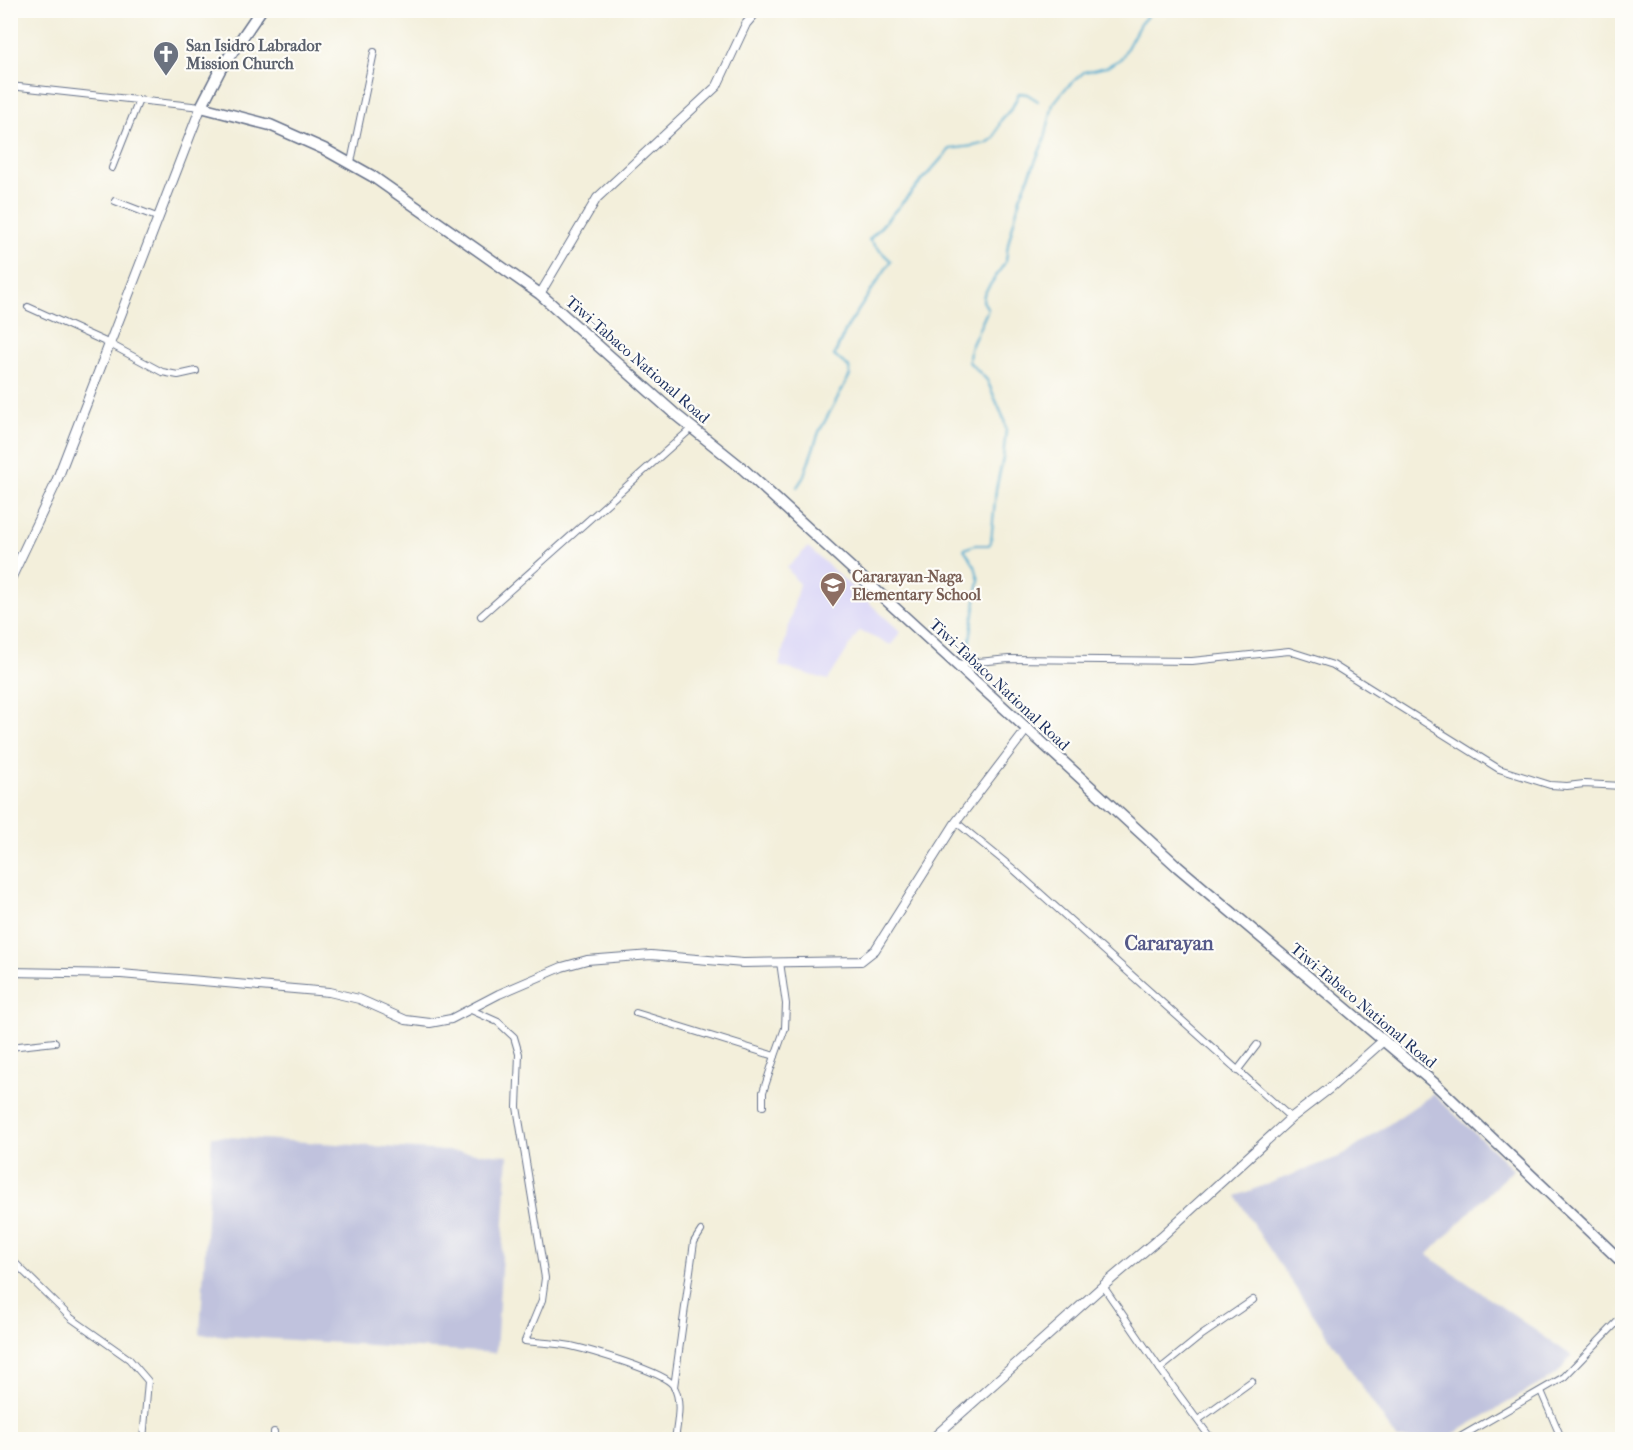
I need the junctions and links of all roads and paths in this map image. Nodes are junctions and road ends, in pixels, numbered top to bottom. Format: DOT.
graph roads {
  1 [pos="261,10"];
  2 [pos="758,10"];
  3 [pos="374,52"];
  4 [pos="10,86"];
  5 [pos="139,100"];
  6 [pos="201,107"];
  7 [pos="351,162"];
  8 [pos="112,168"];
  9 [pos="115,201"];
  10 [pos="159,218"];
  11 [pos="540,294"];
  12 [pos="28,307"];
  13 [pos="110,344"];
  14 [pos="196,371"];
  15 [pos="692,428"];
  16 [pos="10,580"];
  17 [pos="481,616"];
  18 [pos="957,664"];
  19 [pos="1027,729"];
  20 [pos="1623,786"];
  21 [pos="956,822"];
  22 [pos="780,962"];
  23 [pos="10,972"];
  24 [pos="469,1009"];
  25 [pos="636,1013"];
  26 [pos="1384,1040"];
  27 [pos="55,1042"];
  28 [pos="1257,1045"];
  29 [pos="10,1047"];
  30 [pos="775,1056"];
  31 [pos="1237,1071"];
  32 [pos="763,1106"];
  33 [pos="1291,1118"];
  34 [pos="701,1232"];
  35 [pos="10,1258"];
  36 [pos="1623,1262"];
  37 [pos="1103,1286"];
  38 [pos="1253,1300"];
  39 [pos="1623,1317"];
  40 [pos="1160,1369"];
  41 [pos="1252,1381"];
  42 [pos="674,1387"];
  43 [pos="1541,1391"];
  44 [pos="1198,1419"];
  45 [pos="1210,1439"];
  46 [pos="143,1440"];
  47 [pos="675,1440"];
  48 [pos="931,1440"];
  49 [pos="1455,1440"];
  50 [pos="1562,1440"];
  1 -- 6 [label="main road"];
  2 -- 11 [label="street"];
  3 -- 7 [label="street"];
  4 -- 5 [label="street"];
  5 -- 6 [label="street"];
  5 -- 8 [label="street"];
  6 -- 7 [label="main road, Tiwi-Tabaco National Road"];
  6 -- 10 [label="main road"];
  7 -- 11 [label="main road, Tiwi-Tabaco National Road"];
  9 -- 10 [label="street"];
  10 -- 13 [label="main road"];
  11 -- 15 [label="main road, Tiwi-Tabaco National Road"];
  12 -- 13 [label="street"];
  13 -- 14 [label="street"];
  13 -- 16 [label="main road"];
  15 -- 17 [label="street"];
  15 -- 18 [label="main road, Tiwi-Tabaco National Road"];
  18 -- 19 [label="main road, Tiwi-Tabaco National Road"];
  18 -- 20 [label="street"];
  19 -- 21 [label="street"];
  19 -- 26 [label="main road, Tiwi-Tabaco National Road"];
  21 -- 22 [label="street"];
  21 -- 31 [label="street"];
  22 -- 24 [label="street"];
  22 -- 30 [label="street"];
  23 -- 24 [label="street"];
  24 -- 42 [label="street"];
  25 -- 30 [label="street"];
  26 -- 33 [label="main road"];
  26 -- 36 [label="main road, Tiwi-Tabaco National Road"];
  27 -- 29 [label="street"];
  28 -- 31 [label="street"];
  30 -- 32 [label="street"];
  31 -- 33 [label="street"];
  33 -- 37 [label="main road"];
  34 -- 42 [label="street"];
  35 -- 46 [label="street"];
  37 -- 40 [label="street"];
  37 -- 48 [label="main road"];
  38 -- 40 [label="street"];
  39 -- 43 [label="street"];
  40 -- 44 [label="street"];
  41 -- 44 [label="street"];
  42 -- 47 [label="street"];
  43 -- 49 [label="street"];
  43 -- 50 [label="street"];
  44 -- 45 [label="street"];
}
